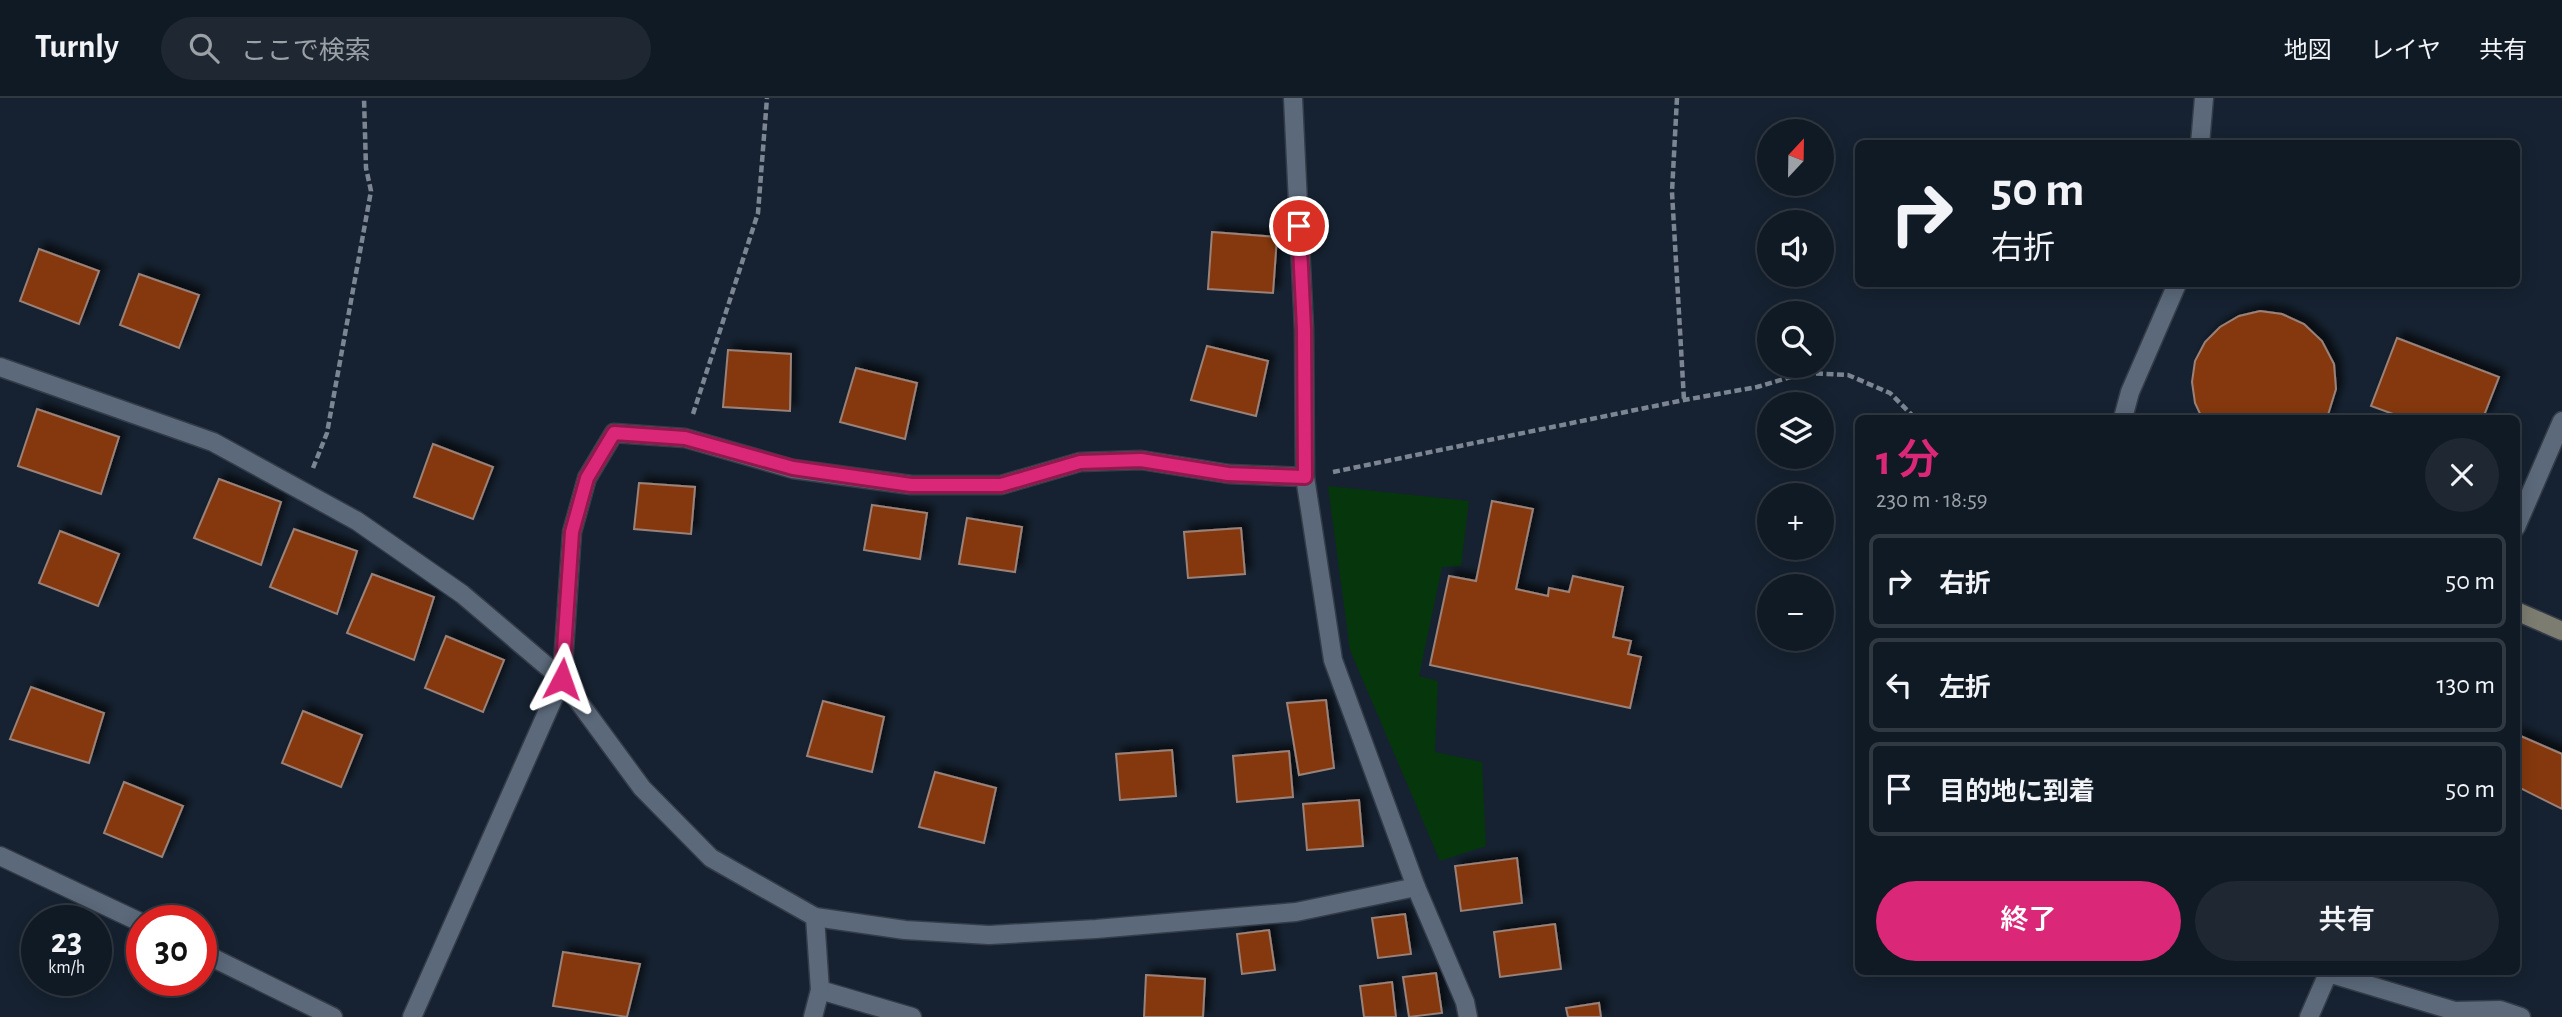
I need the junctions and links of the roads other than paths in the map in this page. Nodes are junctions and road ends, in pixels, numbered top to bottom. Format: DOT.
graph roads {
  1 [pos="1293,98"];
  2 [pos="2204,98"];
  3 [pos="2200,140"];
  4 [pos="2176,287"];
  5 [pos="0,368"];
  6 [pos="2124,415"];
  7 [pos="2562,421"];
  8 [pos="1305,477"];
  9 [pos="2520,518"];
  10 [pos="2520,613"];
  11 [pos="2562,631"];
  12 [pos="562,679"];
  13 [pos="0,856"];
  14 [pos="1416,887"];
  15 [pos="126,915"];
  16 [pos="815,917"];
  17 [pos="217,960"];
  18 [pos="2328,975"];
  19 [pos="2339,975"];
  20 [pos="820,990"];
  21 [pos="333,1017"];
  22 [pos="412,1017"];
  23 [pos="813,1017"];
  24 [pos="912,1017"];
  25 [pos="1468,1017"];
  26 [pos="2309,1017"];
  27 [pos="2521,1017"];
  1 -- 8 [label="street"];
  2 -- 3 [label="street"];
  4 -- 6 [label="street"];
  5 -- 12 [label="street"];
  7 -- 9 [label="street"];
  8 -- 12 [label="street"];
  8 -- 14 [label="street"];
  10 -- 11 [label="street"];
  12 -- 16 [label="street"];
  12 -- 22 [label="street"];
  13 -- 15 [label="street"];
  14 -- 16 [label="street"];
  14 -- 25 [label="street"];
  16 -- 20 [label="street"];
  17 -- 21 [label="street"];
  18 -- 26 [label="street"];
  19 -- 27 [label="street"];
  20 -- 23 [label="street"];
  20 -- 24 [label="street"];
}
